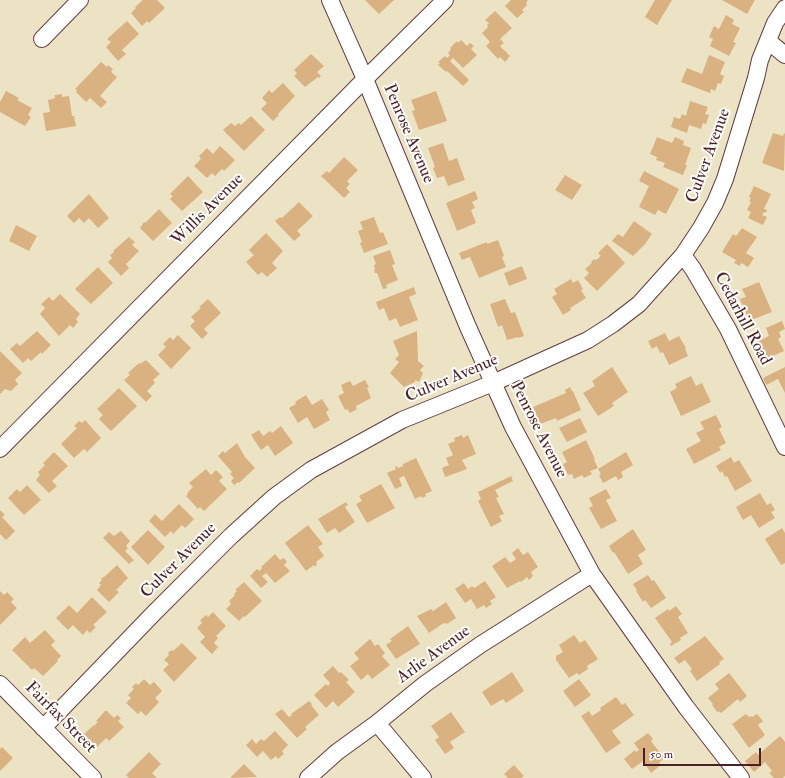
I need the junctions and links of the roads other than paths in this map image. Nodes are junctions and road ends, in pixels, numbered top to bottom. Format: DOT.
graph roads {
  1 [pos="80,0"];
  2 [pos="330,0"];
  3 [pos="445,0"];
  4 [pos="785,8"];
  5 [pos="42,39"];
  6 [pos="768,41"];
  7 [pos="785,55"];
  8 [pos="365,79"];
  9 [pos="682,254"];
  10 [pos="493,383"];
  11 [pos="785,447"];
  12 [pos="0,449"];
  13 [pos="592,574"];
  14 [pos="0,684"];
  15 [pos="377,723"];
  16 [pos="43,728"];
  17 [pos="93,778"];
  18 [pos="308,778"];
  19 [pos="423,778"];
  20 [pos="741,778"];
  1 -- 5 [label="street"];
  2 -- 8 [label="street, Penrose Avenue"];
  3 -- 8 [label="street, Willis Avenue"];
  4 -- 6 [label="street, Culver Avenue"];
  6 -- 7 [label="street"];
  6 -- 9 [label="street, Culver Avenue"];
  8 -- 10 [label="street, Penrose Avenue"];
  8 -- 12 [label="street, Willis Avenue"];
  9 -- 10 [label="street, Culver Avenue"];
  9 -- 11 [label="street, Cedarhill Road"];
  10 -- 13 [label="street, Penrose Avenue"];
  10 -- 16 [label="street, Culver Avenue"];
  13 -- 15 [label="street, Arlie Avenue"];
  13 -- 20 [label="street, Penrose Avenue"];
  14 -- 16 [label="street, Fairfax Street"];
  15 -- 18 [label="street, Arlie Avenue"];
  15 -- 19 [label="street"];
  16 -- 17 [label="street, Fairfax Street"];
}
